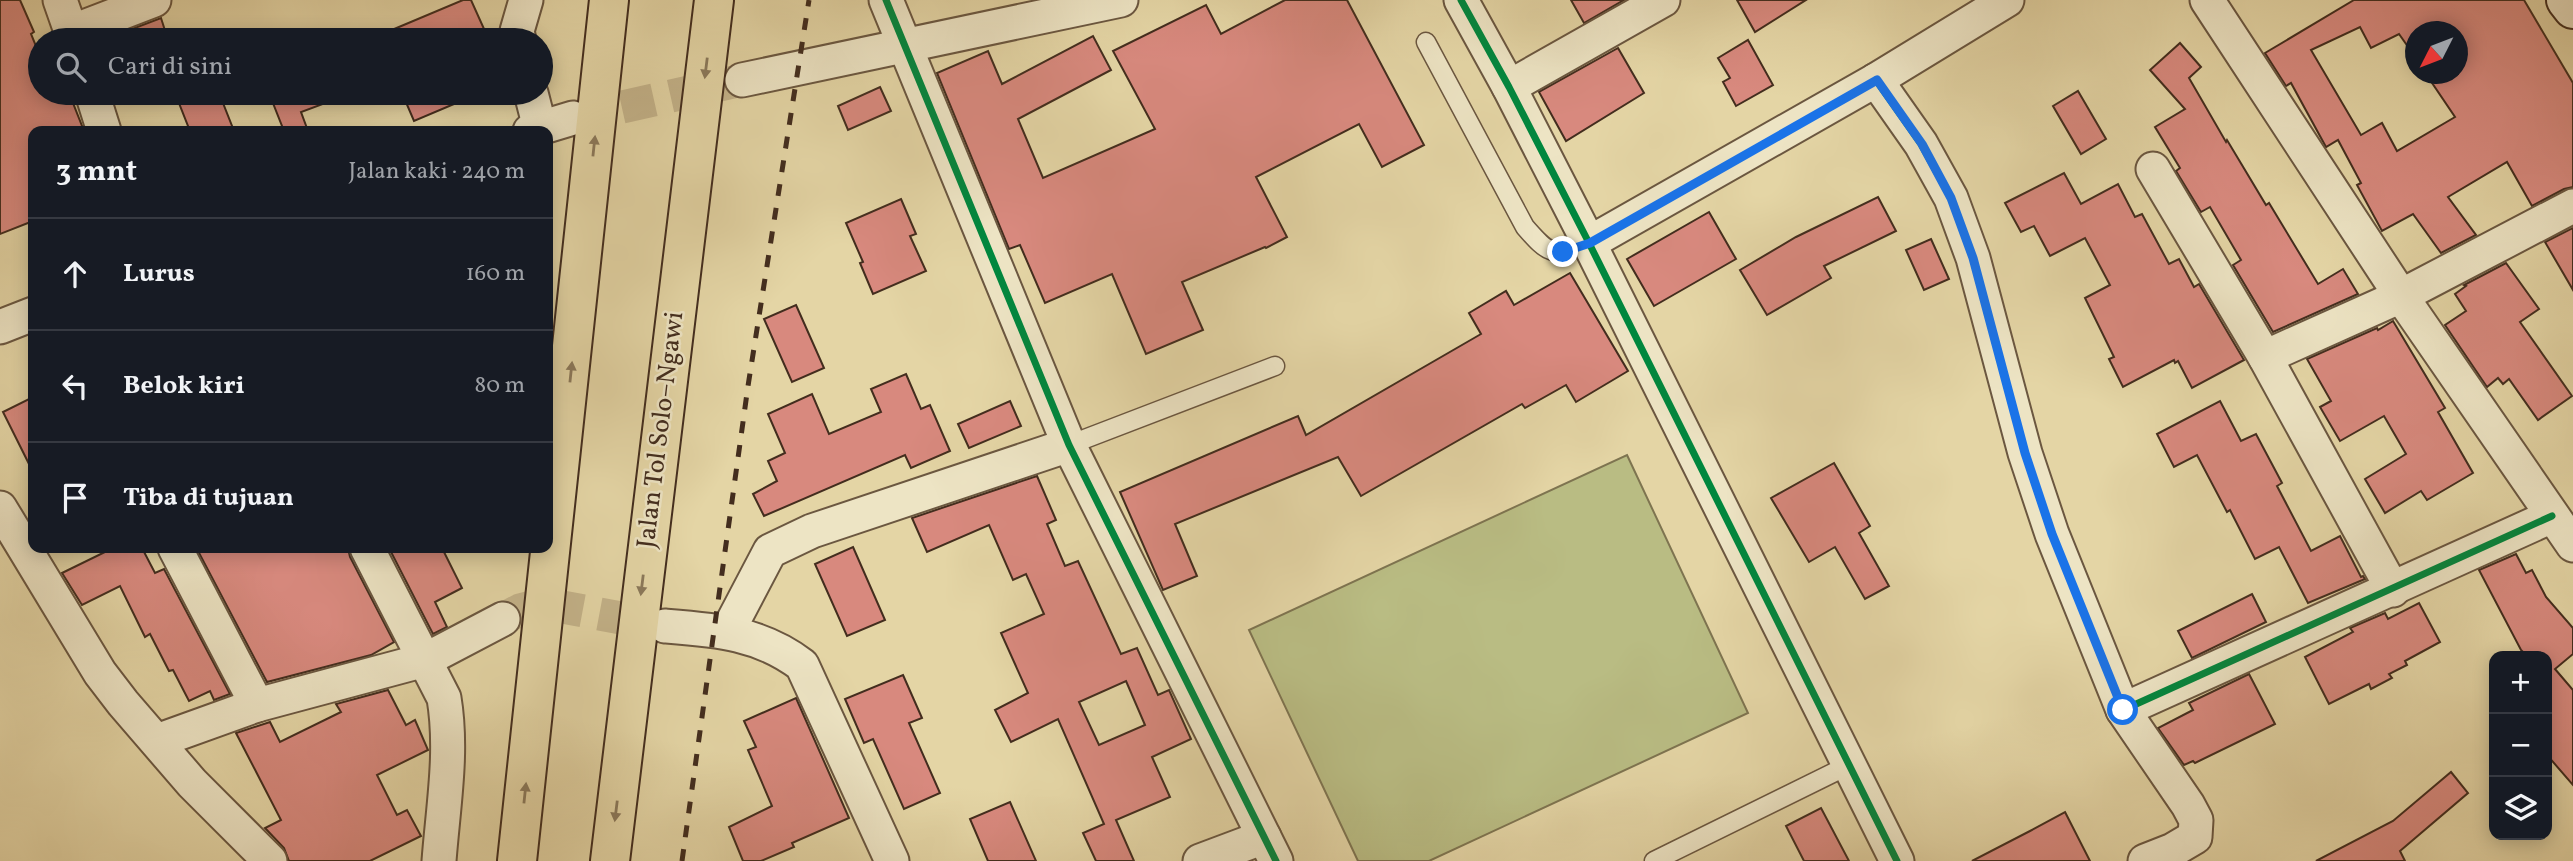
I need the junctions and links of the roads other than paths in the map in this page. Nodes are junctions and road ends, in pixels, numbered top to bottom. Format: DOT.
graph roads {
  1 [pos="60,0"];
  2 [pos="154,0"];
  3 [pos="610,0"];
  4 [pos="714,0"];
  5 [pos="886,0"];
  6 [pos="1121,0"];
  7 [pos="1461,0"];
  8 [pos="1663,0"];
  9 [pos="2007,0"];
  10 [pos="2207,0"];
  11 [pos="70,28"];
  12 [pos="91,28"];
  13 [pos="1426,42"];
  14 [pos="903,45"];
  15 [pos="742,80"];
  16 [pos="1877,80"];
  17 [pos="1509,87"];
  18 [pos="96,105"];
  19 [pos="532,105"];
  20 [pos="573,118"];
  21 [pos="102,126"];
  22 [pos="535,126"];
  23 [pos="548,126"];
  24 [pos="2154,169"];
  25 [pos="2573,206"];
  26 [pos="1590,243"];
  27 [pos="2401,296"];
  28 [pos="28,316"];
  29 [pos="0,327"];
  30 [pos="2265,357"];
  31 [pos="1275,366"];
  32 [pos="1069,445"];
  33 [pos="0,508"];
  34 [pos="2552,516"];
  35 [pos="553,528"];
  36 [pos="2573,545"];
  37 [pos="178,553"];
  38 [pos="370,553"];
  39 [pos="550,553"];
  40 [pos="2393,590"];
  41 [pos="503,619"];
  42 [pos="666,626"];
  43 [pos="728,631"];
  44 [pos="425,660"];
  45 [pos="257,705"];
  46 [pos="2123,710"];
  47 [pos="157,741"];
  48 [pos="1849,765"];
  49 [pos="1270,849"];
  50 [pos="270,861"];
  51 [pos="439,861"];
  52 [pos="517,861"];
  53 [pos="610,861"];
  54 [pos="892,861"];
  55 [pos="1199,861"];
  56 [pos="1654,861"];
  57 [pos="1897,861"];
  58 [pos="2145,861"];
  1 -- 11 [label="street"];
  2 -- 12 [label="street"];
  35 -- 3 [label="highway, one-way"];
  4 -- 53 [label="highway, Jalan Tol Solo–Ngawi, one-way"];
  5 -- 14 [label="street"];
  6 -- 14 [label="street"];
  7 -- 17 [label="street"];
  8 -- 17 [label="street"];
  9 -- 16 [label="street"];
  10 -- 27 [label="street"];
  13 -- 26 [label="lane"];
  14 -- 15 [label="street"];
  14 -- 32 [label="street"];
  16 -- 26 [label="street"];
  16 -- 46 [label="street"];
  17 -- 26 [label="street"];
  18 -- 21 [label="street"];
  19 -- 22 [label="street"];
  20 -- 23 [label="street"];
  24 -- 30 [label="street"];
  25 -- 27 [label="street"];
  26 -- 48 [label="street"];
  27 -- 30 [label="street"];
  27 -- 34 [label="street"];
  28 -- 29 [label="street"];
  30 -- 40 [label="street"];
  31 -- 32 [label="lane"];
  32 -- 43 [label="street"];
  32 -- 49 [label="street"];
  33 -- 47 [label="street"];
  34 -- 36 [label="street"];
  34 -- 40 [label="street"];
  37 -- 45 [label="street"];
  38 -- 44 [label="street"];
  52 -- 39 [label="highway, one-way"];
  40 -- 46 [label="street"];
  41 -- 44 [label="street"];
  42 -- 43 [label="street"];
  43 -- 54 [label="street"];
  44 -- 45 [label="street"];
  44 -- 51 [label="street"];
  45 -- 47 [label="street"];
  46 -- 58 [label="street"];
  47 -- 50 [label="street"];
  48 -- 56 [label="lane"];
  48 -- 57 [label="street"];
  49 -- 55 [label="street"];
}
